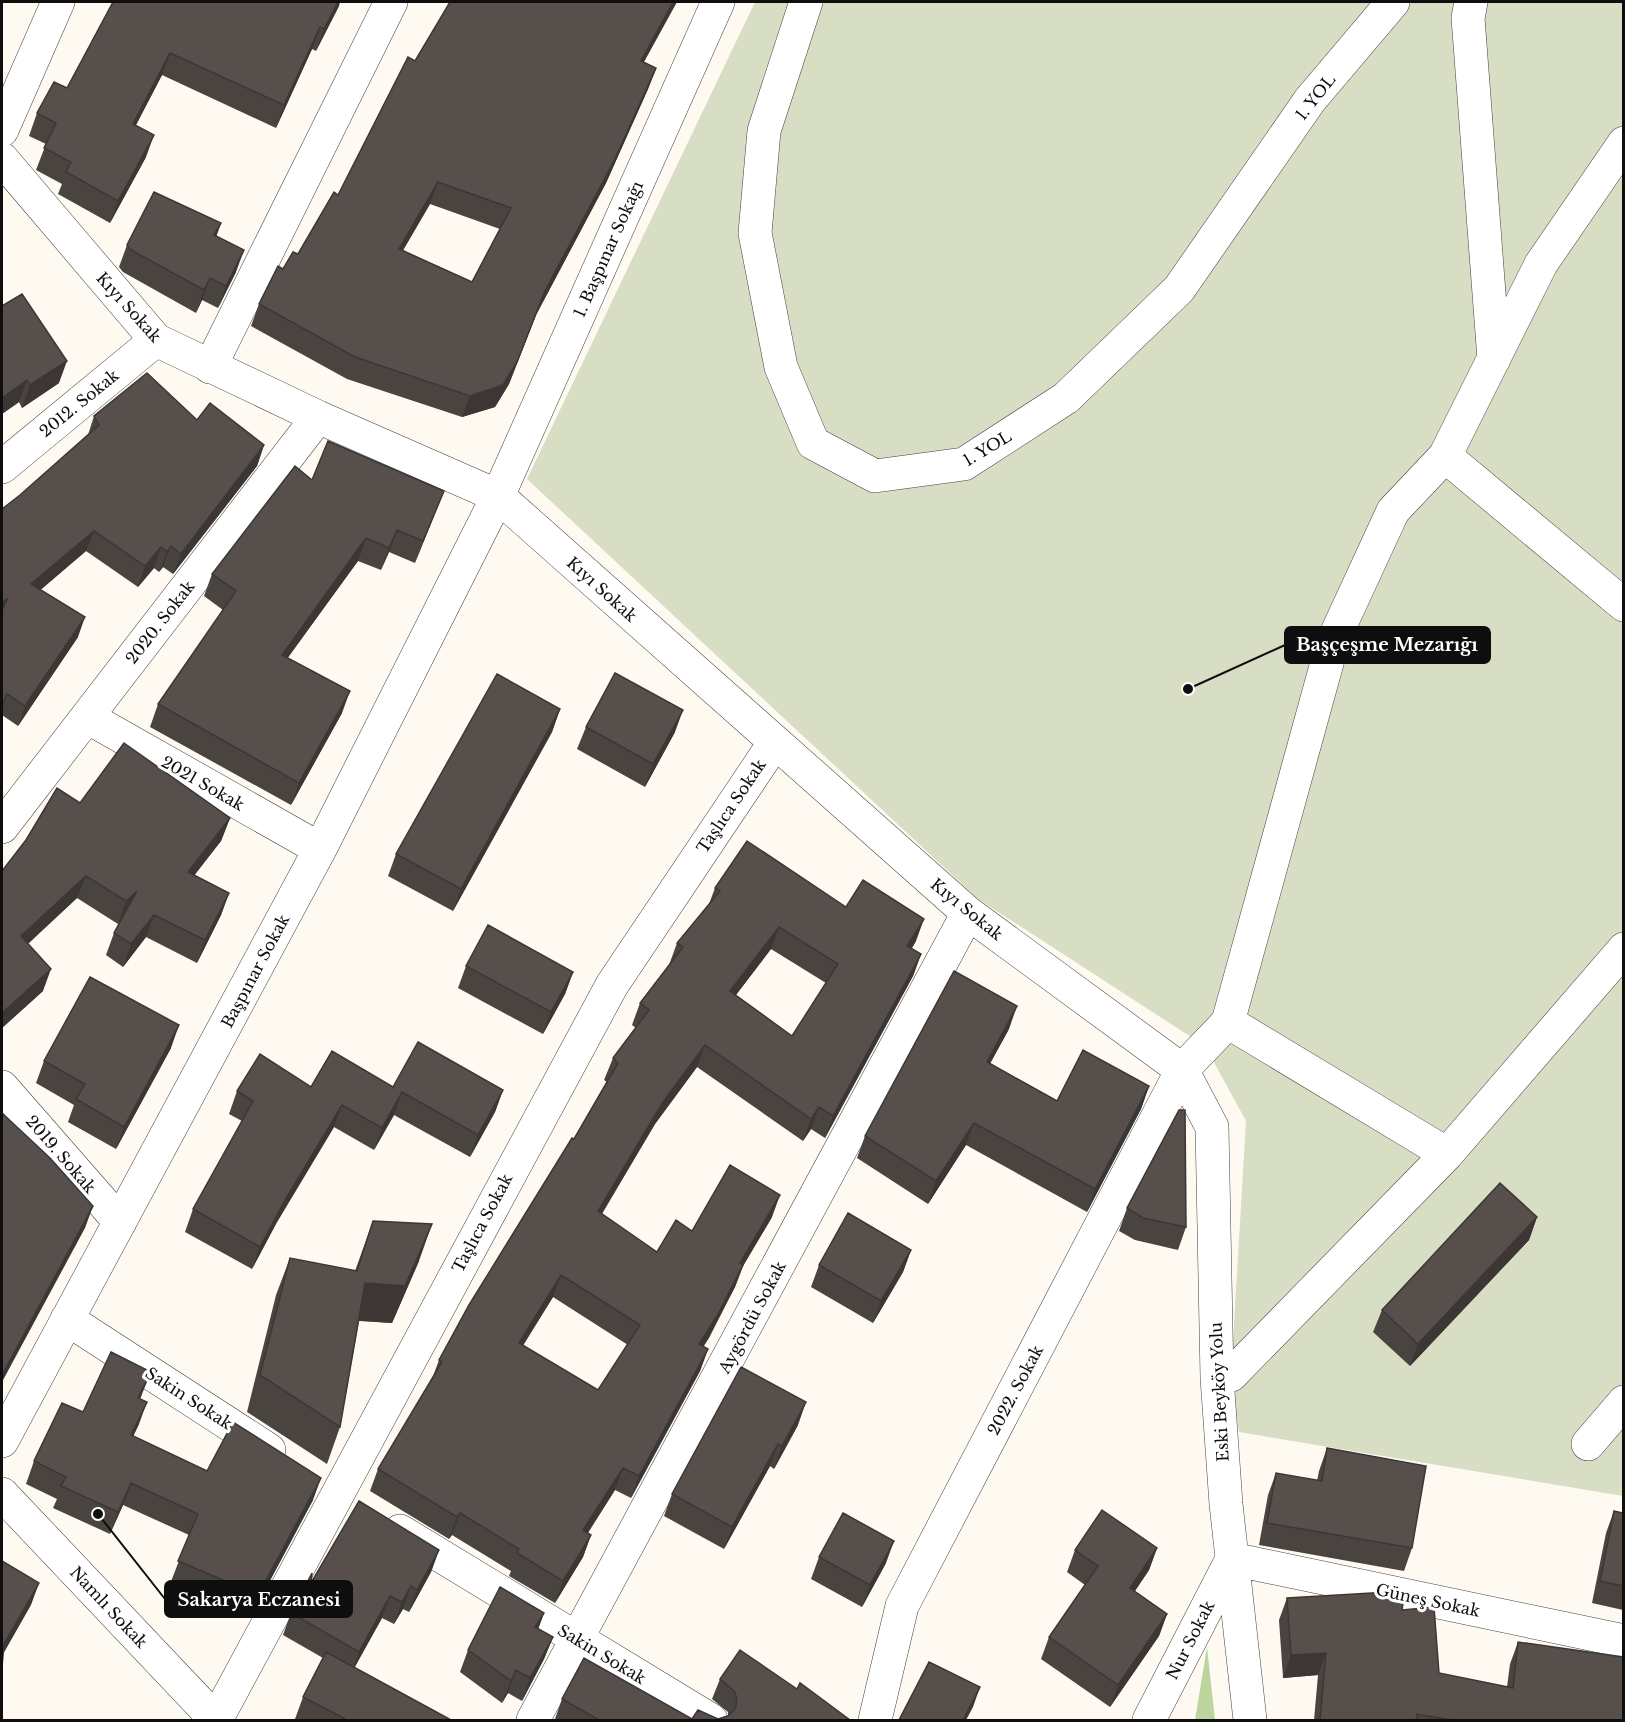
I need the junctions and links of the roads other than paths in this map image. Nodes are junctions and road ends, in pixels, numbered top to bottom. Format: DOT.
graph roads {
  1 [pos="58,2"];
  2 [pos="392,2"];
  3 [pos="718,2"];
  4 [pos="806,2"];
  5 [pos="1393,2"];
  6 [pos="1471,2"];
  7 [pos="2,130"];
  8 [pos="1623,143"];
  9 [pos="2,159"];
  10 [pos="156,340"];
  11 [pos="1494,359"];
  12 [pos="210,368"];
  13 [pos="318,417"];
  14 [pos="1445,456"];
  15 [pos="2,467"];
  16 [pos="498,496"];
  17 [pos="1623,605"];
  18 [pos="87,717"];
  19 [pos="775,742"];
  20 [pos="2,827"];
  21 [pos="320,849"];
  22 [pos="968,913"];
  23 [pos="1623,950"];
  24 [pos="1228,1022"];
  25 [pos="1182,1070"];
  26 [pos="2,1087"];
  27 [pos="1448,1154"];
  28 [pos="120,1222"];
  29 [pos="67,1319"];
  30 [pos="1231,1375"];
  31 [pos="1623,1402"];
  32 [pos="2,1441"];
  33 [pos="1588,1444"];
  34 [pos="317,1480"];
  35 [pos="2,1494"];
  36 [pos="1232,1559"];
  37 [pos="578,1640"];
  38 [pos="1623,1641"];
  39 [pos="1171,1676"];
  40 [pos="216,1720"];
  41 [pos="533,1720"];
  42 [pos="711,1720"];
  43 [pos="875,1720"];
  44 [pos="1149,1720"];
  45 [pos="1167,1720"];
  46 [pos="1250,1720"];
  1 -- 7 [label="street"];
  2 -- 12 [label="street"];
  3 -- 16 [label="street, 1. Başpınar Sokağı"];
  4 -- 5 [label="street, 1. YOL"];
  6 -- 11 [label="street"];
  8 -- 11 [label="street"];
  9 -- 10 [label="street, Kıyı Sokak"];
  10 -- 12 [label="street, Kıyı Sokak"];
  10 -- 15 [label="street, 2012. Sokak"];
  11 -- 14 [label="street"];
  12 -- 13 [label="street, Kıyı Sokak"];
  13 -- 16 [label="street, Kıyı Sokak"];
  13 -- 18 [label="street, 2020. Sokak"];
  14 -- 17 [label="street"];
  14 -- 24 [label="street"];
  16 -- 19 [label="street, Kıyı Sokak"];
  16 -- 21 [label="street, Başpınar Sokak"];
  18 -- 20 [label="street, 2020. Sokak"];
  18 -- 21 [label="street, 2021 Sokak"];
  19 -- 22 [label="street, Kıyı Sokak"];
  19 -- 34 [label="street, Taşlıca Sokak"];
  21 -- 28 [label="street, Başpınar Sokak"];
  22 -- 25 [label="street, Kıyı Sokak"];
  22 -- 37 [label="street, Aygördü Sokak"];
  23 -- 27 [label="street"];
  24 -- 25 [label="street, 2022. Sokak"];
  24 -- 27 [label="street"];
  25 -- 36 [label="street, Eski Beyköy Yolu"];
  25 -- 43 [label="street, 2022. Sokak"];
  26 -- 28 [label="street, 2019. Sokak"];
  27 -- 30 [label="street"];
  28 -- 29 [label="street, Başpınar Sokak"];
  29 -- 32 [label="street, Başpınar Sokak"];
  29 -- 34 [label="street, Sakin Sokak"];
  31 -- 33 [label="street"];
  34 -- 37 [label="street, Sakin Sokak"];
  34 -- 40 [label="street, Taşlıca Sokak"];
  35 -- 40 [label="street, Namlı Sokak"];
  36 -- 38 [label="street, Güneş Sokak"];
  36 -- 39 [label="street, Nur Sokak"];
  36 -- 46 [label="street, Eski Beyköy Yolu"];
  37 -- 41 [label="street, Aygördü Sokak"];
  37 -- 42 [label="street, Sakin Sokak"];
  39 -- 44 [label="street, Nur Sokak"];
  39 -- 45 [label="street"];
}
